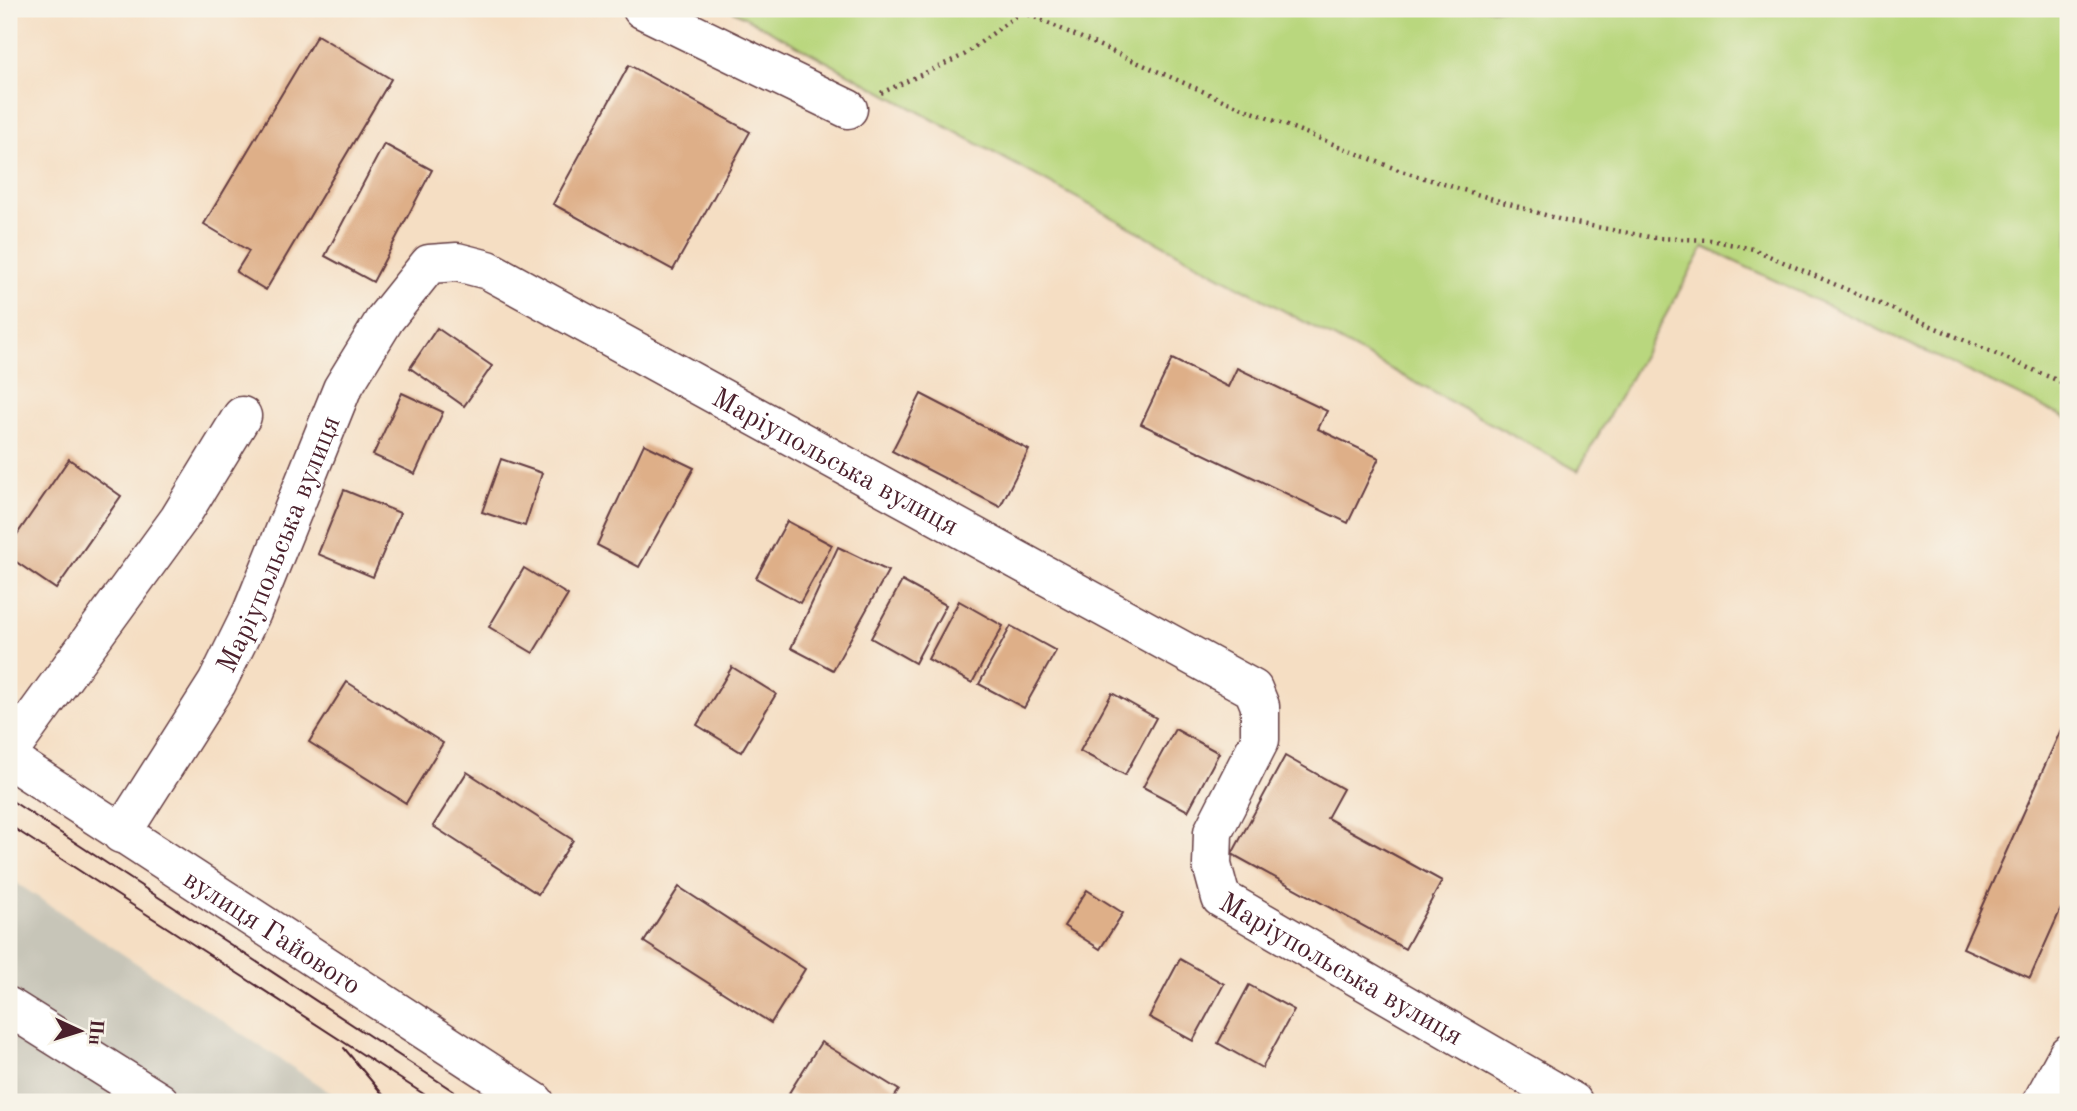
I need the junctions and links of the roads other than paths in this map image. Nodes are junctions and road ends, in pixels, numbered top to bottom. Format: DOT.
graph roads {
  1 [pos="642,9"];
  2 [pos="848,109"];
  3 [pos="242,416"];
  4 [pos="9,752"];
  5 [pos="9,759"];
  6 [pos="121,834"];
  7 [pos="9,1007"];
  8 [pos="2068,1054"];
  9 [pos="160,1102"];
  10 [pos="535,1102"];
  11 [pos="1573,1102"];
  12 [pos="2042,1102"];
  1 -- 2 [label="street"];
  3 -- 4 [label="street"];
  5 -- 6 [label="street, вулиця Гайового"];
  6 -- 10 [label="street, вулиця Гайового"];
  6 -- 11 [label="street, Маріупольська вулиця"];
  7 -- 9 [label="street"];
  8 -- 12 [label="street"];
}
